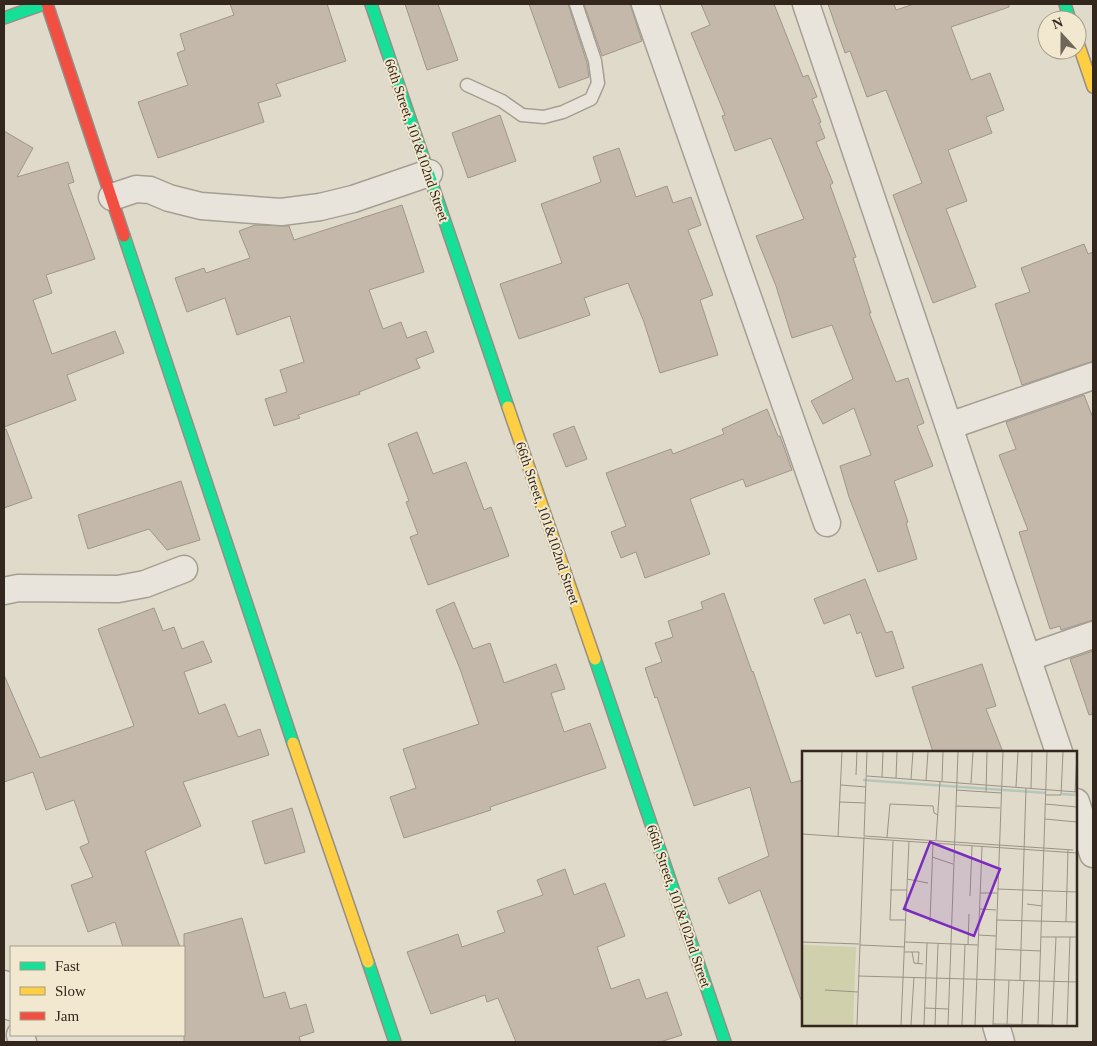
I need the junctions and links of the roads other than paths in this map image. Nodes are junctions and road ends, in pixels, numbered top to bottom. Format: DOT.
graph roads {
  1 [pos="46,4"];
  2 [pos="370,4"];
  3 [pos="576,4"];
  4 [pos="645,4"];
  5 [pos="806,4"];
  6 [pos="4,18"];
  7 [pos="1084,60"];
  8 [pos="467,85"];
  9 [pos="1093,87"];
  10 [pos="429,173"];
  11 [pos="112,197"];
  12 [pos="1093,376"];
  13 [pos="949,426"];
  14 [pos="827,523"];
  15 [pos="184,570"];
  16 [pos="4,591"];
  17 [pos="1093,635"];
  18 [pos="1027,658"];
  19 [pos="1059,751"];
  20 [pos="1077,805"];
  21 [pos="1093,854"];
  22 [pos="4,984"];
  23 [pos="10,1004"];
  24 [pos="996,1026"];
  25 [pos="395,1042"];
  26 [pos="725,1042"];
  27 [pos="1002,1042"];
  1 -- 6 [label="street"];
  1 -- 11 [label="street"];
  2 -- 10 [label="street, 66th Street, 101&102nd Street"];
  3 -- 8 [label="lane"];
  4 -- 14 [label="street"];
  5 -- 13 [label="street"];
  7 -- 9 [label="street"];
  10 -- 11 [label="street"];
  10 -- 26 [label="street, 66th Street, 101&102nd Street"];
  11 -- 25 [label="street"];
  12 -- 13 [label="street"];
  13 -- 18 [label="street"];
  15 -- 16 [label="street"];
  17 -- 18 [label="street"];
  18 -- 19 [label="street"];
  20 -- 21 [label="street"];
  22 -- 23 [label="street"];
  24 -- 27 [label="street"];
}
